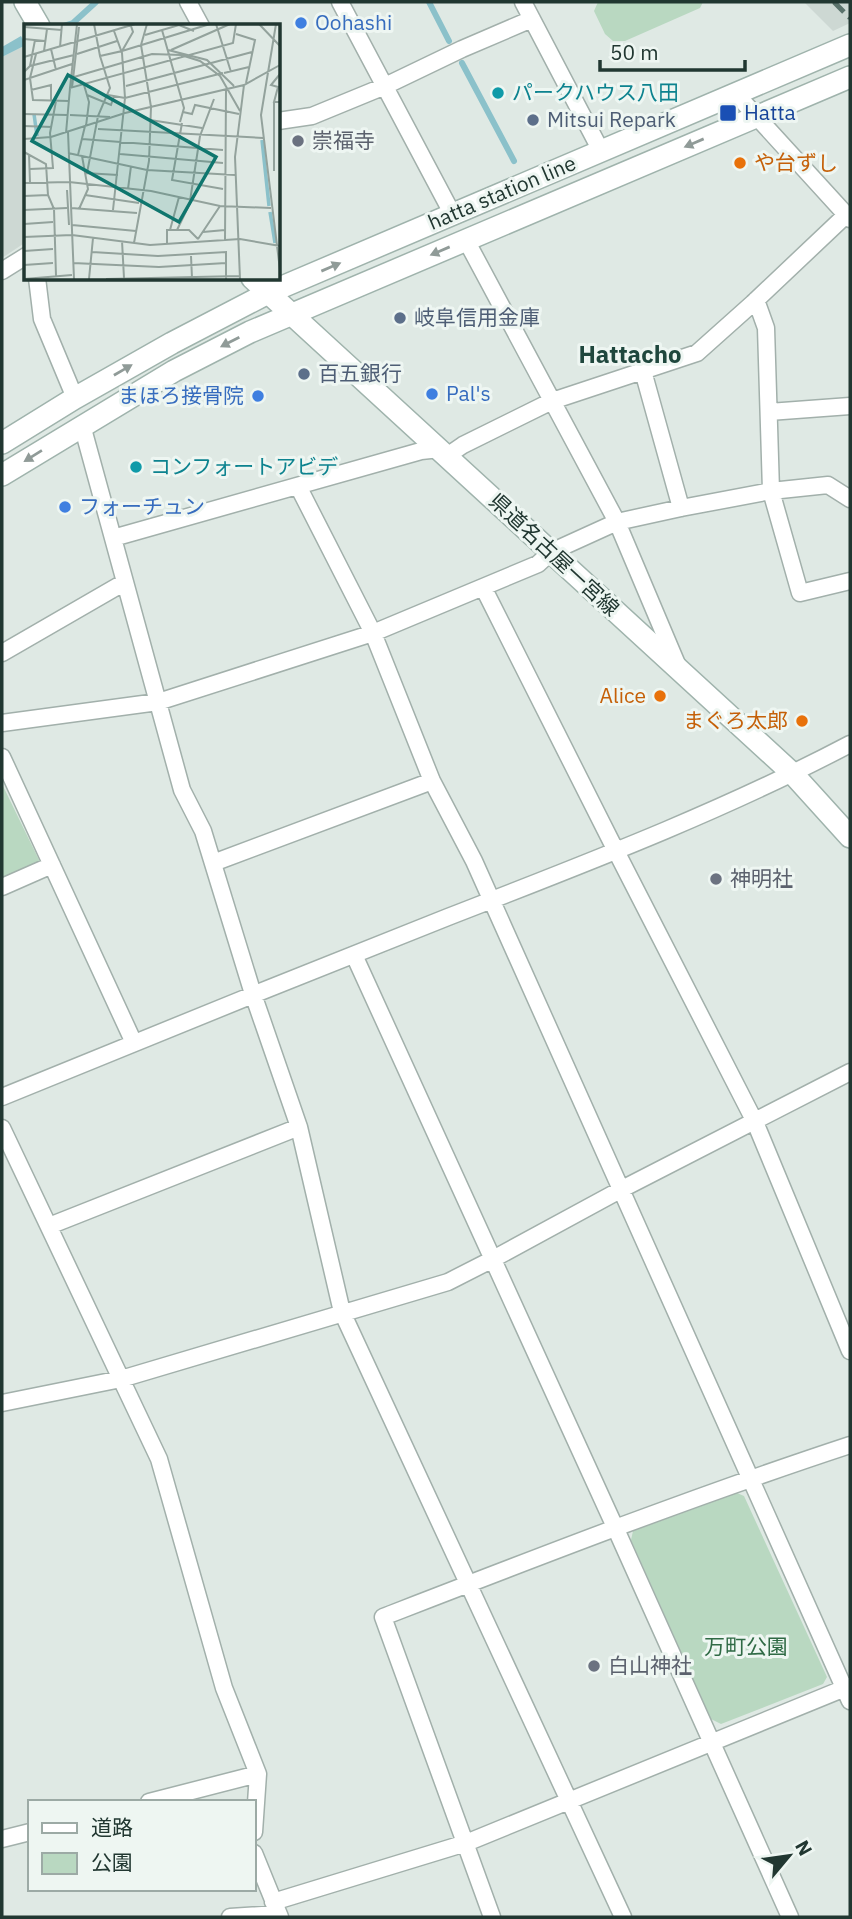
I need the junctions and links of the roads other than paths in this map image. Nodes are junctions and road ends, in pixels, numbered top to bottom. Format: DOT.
graph roads {
  1 [pos="25,2"];
  2 [pos="188,2"];
  3 [pos="340,2"];
  4 [pos="523,2"];
  5 [pos="532,19"];
  6 [pos="37,24"];
  7 [pos="200,24"];
  8 [pos="850,45"];
  9 [pos="850,77"];
  10 [pos="385,86"];
  11 [pos="736,94"];
  12 [pos="712,103"];
  13 [pos="757,116"];
  14 [pos="280,121"];
  15 [pos="601,151"];
  16 [pos="453,215"];
  17 [pos="848,217"];
  18 [pos="466,240"];
  19 [pos="24,257"];
  20 [pos="2,271"];
  21 [pos="37,280"];
  22 [pos="254,280"];
  23 [pos="268,293"];
  24 [pos="756,300"];
  25 [pos="292,314"];
  26 [pos="643,371"];
  27 [pos="75,398"];
  28 [pos="552,401"];
  29 [pos="850,406"];
  30 [pos="769,412"];
  31 [pos="82,425"];
  32 [pos="2,443"];
  33 [pos="443,453"];
  34 [pos="2,475"];
  35 [pos="298,486"];
  36 [pos="771,491"];
  37 [pos="850,499"];
  38 [pos="681,508"];
  39 [pos="617,522"];
  40 [pos="113,538"];
  41 [pos="551,552"];
  42 [pos="850,581"];
  43 [pos="125,582"];
  44 [pos="483,587"];
  45 [pos="373,633"];
  46 [pos="2,653"];
  47 [pos="679,669"];
  48 [pos="158,702"];
  49 [pos="2,723"];
  50 [pos="850,744"];
  51 [pos="2,757"];
  52 [pos="793,774"];
  53 [pos="432,781"];
  54 [pos="850,836"];
  55 [pos="616,851"];
  56 [pos="213,863"];
  57 [pos="52,865"];
  58 [pos="2,887"];
  59 [pos="491,901"];
  60 [pos="354,955"];
  61 [pos="253,994"];
  62 [pos="134,1043"];
  63 [pos="850,1072"];
  64 [pos="2,1097"];
  65 [pos="755,1122"];
  66 [pos="299,1127"];
  67 [pos="2,1128"];
  68 [pos="622,1189"];
  69 [pos="49,1226"];
  70 [pos="493,1259"];
  71 [pos="342,1312"];
  72 [pos="850,1351"];
  73 [pos="121,1379"];
  74 [pos="2,1403"];
  75 [pos="850,1445"];
  76 [pos="751,1478"];
  77 [pos="615,1527"];
  78 [pos="469,1584"];
  79 [pos="848,1692"];
  80 [pos="710,1742"];
  81 [pos="258,1774"];
  82 [pos="157,1800"];
  83 [pos="569,1800"];
  84 [pos="256,1803"];
  85 [pos="28,1832"];
  86 [pos="2,1839"];
  87 [pos="466,1843"];
  88 [pos="256,1858"];
  89 [pos="277,1911"];
  90 [pos="230,1917"];
  91 [pos="492,1917"];
  92 [pos="623,1917"];
  93 [pos="790,1917"];
  1 -- 6 [label="main road"];
  2 -- 7 [label="street"];
  3 -- 10 [label="street"];
  4 -- 5 [label="street"];
  5 -- 10 [label="street"];
  5 -- 15 [label="street"];
  8 -- 11 [label="main road, hatta station line"];
  9 -- 13 [label="main road, hatta station line"];
  10 -- 14 [label="street"];
  10 -- 16 [label="street"];
  11 -- 12 [label="main road, hatta station line"];
  11 -- 13 [label="street"];
  12 -- 13 [label="street"];
  12 -- 15 [label="main road, hatta station line"];
  13 -- 17 [label="street"];
  13 -- 18 [label="main road, hatta station line, one-way"];
  15 -- 16 [label="main road, hatta station line"];
  23 -- 16 [label="main road, hatta station line, one-way"];
  17 -- 24 [label="street"];
  18 -- 25 [label="main road, hatta station line, one-way"];
  18 -- 28 [label="street"];
  19 -- 20 [label="street"];
  21 -- 27 [label="street"];
  22 -- 23 [label="main road, 県道名古屋一宮線"];
  23 -- 25 [label="main road, 県道名古屋一宮線"];
  27 -- 23 [label="main road, hatta station line, one-way"];
  24 -- 26 [label="street"];
  24 -- 30 [label="street"];
  25 -- 31 [label="main road, hatta station line, one-way"];
  25 -- 33 [label="main road, 県道名古屋一宮線"];
  26 -- 28 [label="street"];
  26 -- 38 [label="street"];
  27 -- 32 [label="main road, hatta station line"];
  28 -- 33 [label="street"];
  28 -- 39 [label="street"];
  29 -- 30 [label="street"];
  30 -- 36 [label="street"];
  31 -- 34 [label="main road, hatta station line, one-way"];
  31 -- 40 [label="street"];
  33 -- 35 [label="street"];
  33 -- 41 [label="main road, 県道名古屋一宮線"];
  35 -- 40 [label="street"];
  35 -- 45 [label="street"];
  36 -- 37 [label="street"];
  36 -- 38 [label="street"];
  36 -- 42 [label="street"];
  38 -- 39 [label="street"];
  39 -- 41 [label="street"];
  39 -- 47 [label="street"];
  40 -- 43 [label="street"];
  41 -- 44 [label="street"];
  41 -- 47 [label="main road, 県道名古屋一宮線"];
  43 -- 46 [label="street"];
  43 -- 48 [label="street"];
  44 -- 45 [label="street"];
  44 -- 55 [label="street"];
  45 -- 48 [label="street"];
  45 -- 53 [label="street"];
  47 -- 52 [label="main road, 県道名古屋一宮線"];
  48 -- 49 [label="street"];
  48 -- 56 [label="street"];
  50 -- 52 [label="street"];
  51 -- 57 [label="street"];
  52 -- 54 [label="main road, 県道名古屋一宮線"];
  52 -- 55 [label="street"];
  53 -- 56 [label="street"];
  53 -- 59 [label="street"];
  55 -- 59 [label="street"];
  55 -- 65 [label="street"];
  56 -- 61 [label="street"];
  57 -- 58 [label="street"];
  57 -- 62 [label="street"];
  59 -- 60 [label="street"];
  59 -- 68 [label="street"];
  60 -- 61 [label="street"];
  60 -- 70 [label="street"];
  61 -- 62 [label="street"];
  61 -- 66 [label="street"];
  62 -- 64 [label="street"];
  63 -- 65 [label="street"];
  65 -- 68 [label="street"];
  65 -- 72 [label="street"];
  66 -- 69 [label="street"];
  66 -- 71 [label="street"];
  67 -- 69 [label="street"];
  68 -- 70 [label="street"];
  68 -- 76 [label="street"];
  69 -- 73 [label="street"];
  70 -- 71 [label="street"];
  70 -- 77 [label="street"];
  71 -- 73 [label="street"];
  71 -- 78 [label="street"];
  73 -- 74 [label="street"];
  73 -- 81 [label="street"];
  75 -- 76 [label="street"];
  76 -- 77 [label="street"];
  76 -- 79 [label="street"];
  77 -- 78 [label="street"];
  77 -- 80 [label="street"];
  78 -- 83 [label="street"];
  78 -- 87 [label="street"];
  79 -- 80 [label="street"];
  80 -- 83 [label="street"];
  80 -- 93 [label="street"];
  81 -- 82 [label="street"];
  81 -- 84 [label="street"];
  83 -- 87 [label="street"];
  83 -- 92 [label="street"];
  85 -- 86 [label="street"];
  87 -- 89 [label="street"];
  87 -- 91 [label="street"];
  88 -- 89 [label="street"];
  89 -- 90 [label="street"];
}
